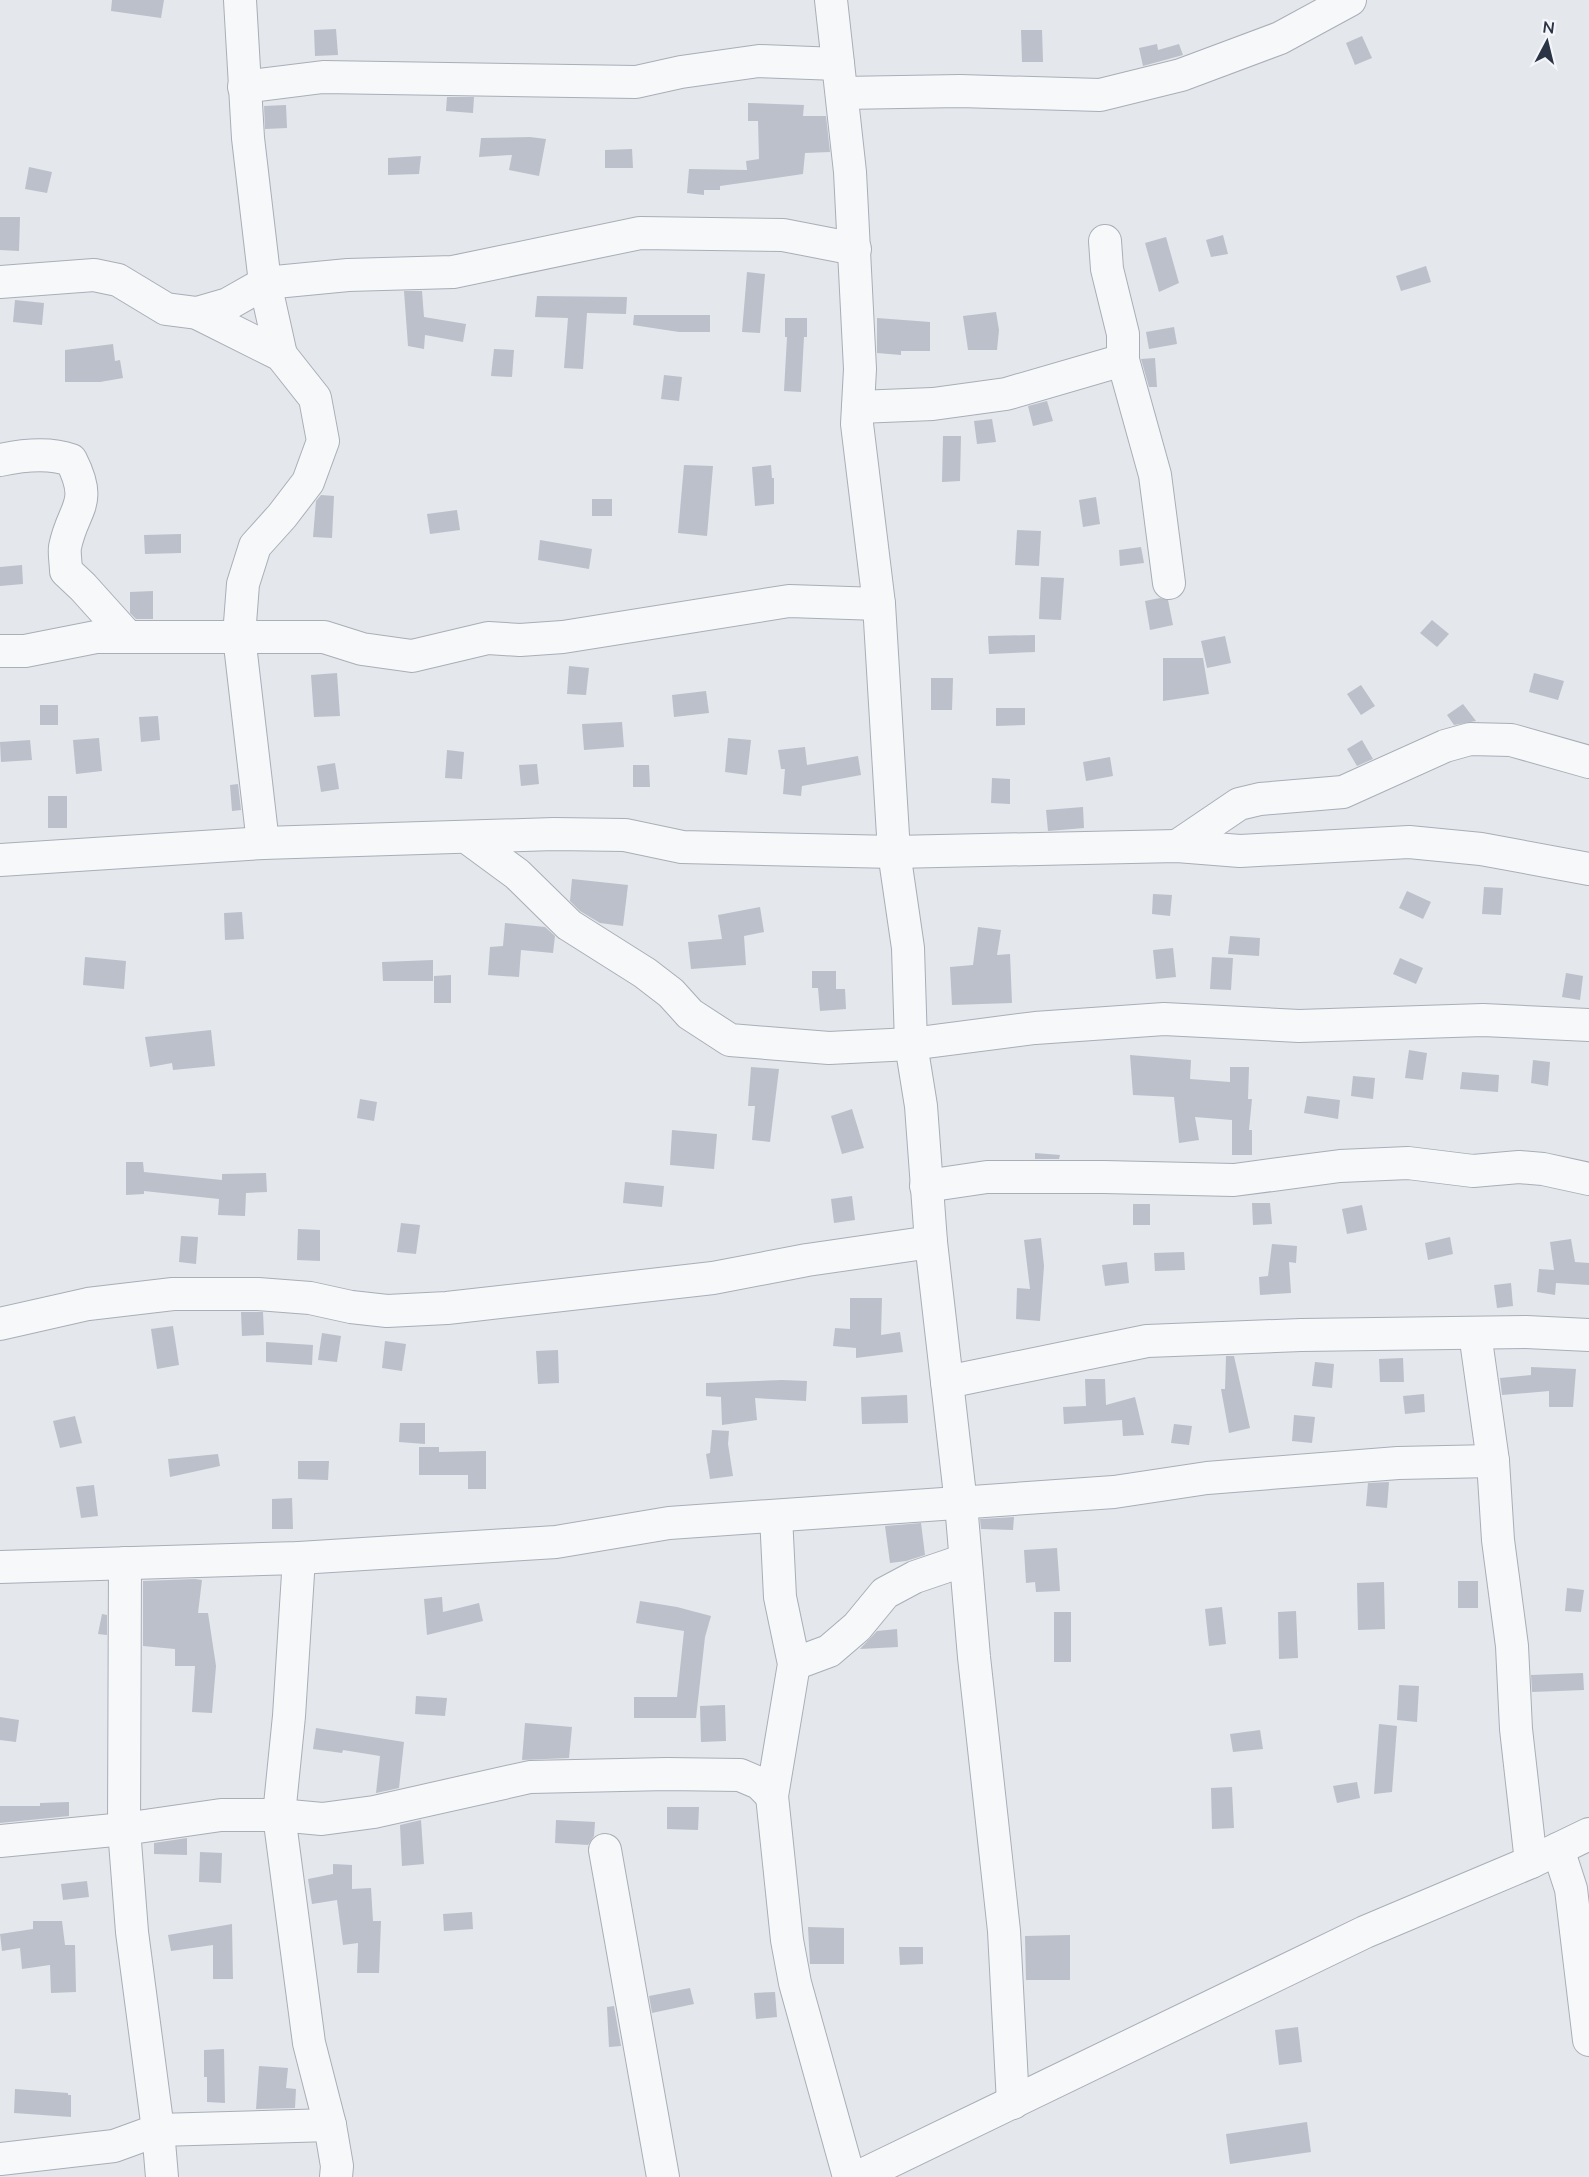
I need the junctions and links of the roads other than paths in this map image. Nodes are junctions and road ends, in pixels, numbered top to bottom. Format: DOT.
graph roads {
  1 [pos="240,0"];
  2 [pos="831,0"];
  3 [pos="1350,0"];
  4 [pos="840,78"];
  5 [pos="244,87"];
  6 [pos="1105,241"];
  7 [pos="855,249"];
  8 [pos="0,282"];
  9 [pos="265,284"];
  10 [pos="197,313"];
  11 [pos="281,355"];
  12 [pos="1123,360"];
  13 [pos="858,407"];
  14 [pos="0,460"];
  15 [pos="1169,583"];
  16 [pos="879,604"];
  17 [pos="239,636"];
  18 [pos="128,637"];
  19 [pos="0,651"];
  20 [pos="1589,762"];
  21 [pos="468,838"];
  22 [pos="262,843"];
  23 [pos="1177,846"];
  24 [pos="894,852"];
  25 [pos="0,860"];
  26 [pos="1589,868"];
  27 [pos="1589,1025"];
  28 [pos="911,1044"];
  29 [pos="1589,1179"];
  30 [pos="926,1186"];
  31 [pos="931,1242"];
  32 [pos="0,1324"];
  33 [pos="1475,1333"];
  34 [pos="1589,1335"];
  35 [pos="946,1382"];
  36 [pos="1493,1461"];
  37 [pos="961,1504"];
  38 [pos="776,1516"];
  39 [pos="299,1558"];
  40 [pos="965,1560"];
  41 [pos="125,1563"];
  42 [pos="0,1567"];
  43 [pos="794,1664"];
  44 [pos="772,1796"];
  45 [pos="279,1815"];
  46 [pos="124,1829"];
  47 [pos="1589,1834"];
  48 [pos="0,1840"];
  49 [pos="605,1850"];
  50 [pos="1545,1855"];
  51 [pos="1589,2040"];
  52 [pos="1013,2103"];
  53 [pos="330,2125"];
  54 [pos="158,2130"];
  55 [pos="0,2159"];
  56 [pos="162,2177"];
  57 [pos="336,2177"];
  58 [pos="663,2177"];
  59 [pos="849,2177"];
  60 [pos="858,2177"];
  1 -- 5 [label="street"];
  2 -- 4 [label="street"];
  3 -- 4 [label="street"];
  4 -- 5 [label="street"];
  4 -- 7 [label="street"];
  5 -- 9 [label="street"];
  6 -- 12 [label="street"];
  7 -- 9 [label="street"];
  7 -- 13 [label="street"];
  8 -- 10 [label="street"];
  9 -- 10 [label="street"];
  9 -- 11 [label="street"];
  10 -- 11 [label="street"];
  11 -- 17 [label="street"];
  12 -- 13 [label="street"];
  12 -- 15 [label="street"];
  13 -- 16 [label="street"];
  14 -- 18 [label="street"];
  16 -- 17 [label="street"];
  16 -- 24 [label="street"];
  17 -- 18 [label="street"];
  17 -- 22 [label="street"];
  18 -- 19 [label="street"];
  20 -- 23 [label="street"];
  21 -- 22 [label="street"];
  21 -- 24 [label="street"];
  21 -- 28 [label="street"];
  22 -- 25 [label="street"];
  23 -- 24 [label="street"];
  23 -- 26 [label="street"];
  24 -- 28 [label="street"];
  27 -- 28 [label="street"];
  28 -- 30 [label="street"];
  29 -- 30 [label="street"];
  30 -- 31 [label="street"];
  31 -- 32 [label="street"];
  31 -- 35 [label="street"];
  33 -- 34 [label="street"];
  33 -- 35 [label="street"];
  33 -- 36 [label="street"];
  35 -- 37 [label="street"];
  36 -- 37 [label="street"];
  36 -- 50 [label="street"];
  37 -- 38 [label="street"];
  37 -- 40 [label="street"];
  38 -- 39 [label="street"];
  38 -- 43 [label="street"];
  39 -- 41 [label="street"];
  39 -- 45 [label="street"];
  40 -- 43 [label="street"];
  40 -- 52 [label="street"];
  41 -- 42 [label="street"];
  41 -- 46 [label="street"];
  43 -- 44 [label="street"];
  44 -- 45 [label="street"];
  44 -- 59 [label="street"];
  45 -- 46 [label="street"];
  45 -- 53 [label="street"];
  46 -- 48 [label="street"];
  46 -- 54 [label="street"];
  47 -- 50 [label="street"];
  49 -- 58 [label="street"];
  50 -- 51 [label="street"];
  50 -- 52 [label="street"];
  52 -- 60 [label="street"];
  53 -- 54 [label="street"];
  53 -- 57 [label="street"];
  54 -- 55 [label="street"];
  54 -- 56 [label="street"];
}
